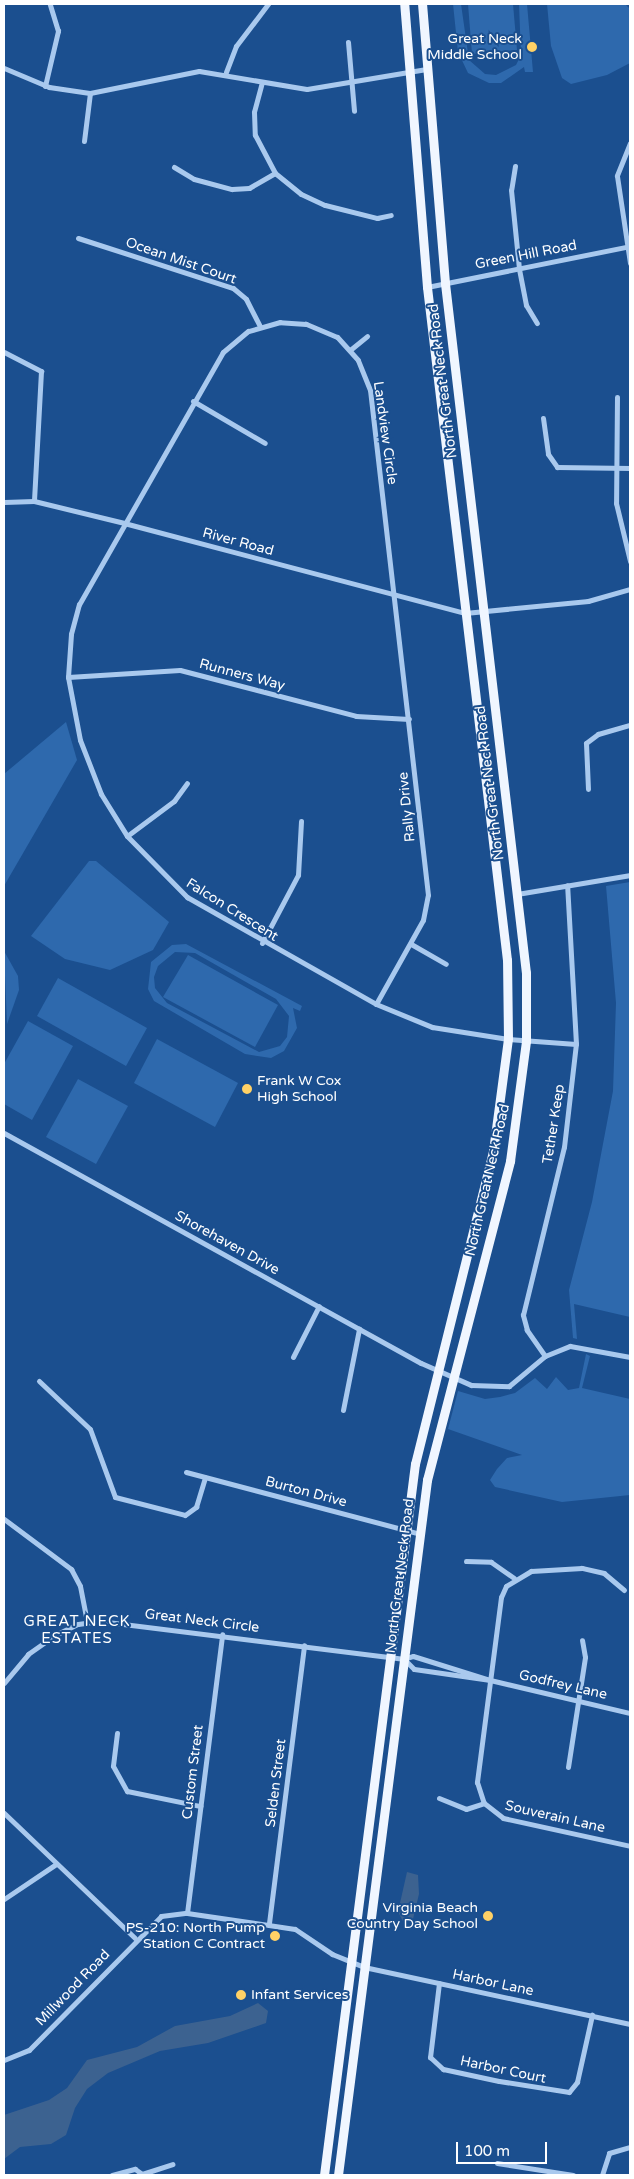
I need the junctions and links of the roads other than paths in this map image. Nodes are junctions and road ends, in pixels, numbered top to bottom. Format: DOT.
graph roads {
  1 [pos="50,4"];
  2 [pos="268,4"];
  3 [pos="404,4"];
  4 [pos="422,4"];
  5 [pos="348,42"];
  6 [pos="4,68"];
  7 [pos="426,68"];
  8 [pos="408,70"];
  9 [pos="226,72"];
  10 [pos="351,79"];
  11 [pos="262,82"];
  12 [pos="45,86"];
  13 [pos="90,93"];
  14 [pos="354,111"];
  15 [pos="84,141"];
  16 [pos="630,143"];
  17 [pos="515,166"];
  18 [pos="174,167"];
  19 [pos="275,173"];
  20 [pos="391,215"];
  21 [pos="78,238"];
  22 [pos="628,246"];
  23 [pos="630,263"];
  24 [pos="518,269"];
  25 [pos="445,283"];
  26 [pos="427,287"];
  27 [pos="537,323"];
  28 [pos="260,326"];
  29 [pos="367,336"];
  30 [pos="350,350"];
  31 [pos="4,352"];
  32 [pos="617,397"];
  33 [pos="193,401"];
  34 [pos="543,418"];
  35 [pos="264,443"];
  36 [pos="616,468"];
  37 [pos="630,468"];
  38 [pos="4,502"];
  39 [pos="34,502"];
  40 [pos="124,523"];
  41 [pos="630,561"];
  42 [pos="630,589"];
  43 [pos="394,596"];
  44 [pos="465,613"];
  45 [pos="484,613"];
  46 [pos="68,676"];
  47 [pos="409,719"];
  48 [pos="630,725"];
  49 [pos="186,784"];
  50 [pos="588,789"];
  51 [pos="301,820"];
  52 [pos="127,836"];
  53 [pos="630,875"];
  54 [pos="567,886"];
  55 [pos="517,894"];
  56 [pos="262,943"];
  57 [pos="411,944"];
  58 [pos="446,964"];
  59 [pos="376,1004"];
  60 [pos="508,1040"];
  61 [pos="526,1041"];
  62 [pos="576,1044"];
  63 [pos="4,1133"];
  64 [pos="319,1306"];
  65 [pos="359,1329"];
  66 [pos="545,1356"];
  67 [pos="293,1357"];
  68 [pos="630,1357"];
  69 [pos="439,1372"];
  70 [pos="452,1378"];
  71 [pos="39,1381"];
  72 [pos="343,1410"];
  73 [pos="186,1472"];
  74 [pos="205,1477"];
  75 [pos="4,1519"];
  76 [pos="405,1530"];
  77 [pos="420,1534"];
  78 [pos="466,1561"];
  79 [pos="514,1578"];
  80 [pos="624,1590"];
  81 [pos="87,1622"];
  82 [pos="222,1634"];
  83 [pos="582,1640"];
  84 [pos="304,1645"];
  85 [pos="389,1657"];
  86 [pos="403,1659"];
  87 [pos="490,1680"];
  88 [pos="4,1683"];
  89 [pos="579,1701"];
  90 [pos="630,1713"];
  91 [pos="117,1734"];
  92 [pos="568,1767"];
  93 [pos="438,1798"];
  94 [pos="484,1803"];
  95 [pos="200,1806"];
  96 [pos="4,1814"];
  97 [pos="630,1846"];
  98 [pos="56,1864"];
  99 [pos="4,1899"];
  100 [pos="187,1913"];
  101 [pos="269,1923"];
  102 [pos="136,1938"];
  103 [pos="351,1962"];
  104 [pos="364,1967"];
  105 [pos="439,1983"];
  106 [pos="592,2015"];
  107 [pos="630,2024"];
  108 [pos="4,2060"];
  109 [pos="630,2147"];
  110 [pos="497,2163"];
  111 [pos="172,2164"];
  112 [pos="112,2175"];
  113 [pos="142,2175"];
  114 [pos="324,2175"];
  115 [pos="338,2175"];
  116 [pos="574,2175"];
  117 [pos="602,2175"];
  1 -- 12 [label="street"];
  2 -- 9 [label="street"];
  3 -- 8 [label="main road, North Great Neck Road"];
  4 -- 7 [label="main road, North Great Neck Road"];
  5 -- 10 [label="street"];
  6 -- 12 [label="street"];
  7 -- 8 [label="street"];
  7 -- 25 [label="main road, North Great Neck Road"];
  8 -- 10 [label="street"];
  8 -- 26 [label="main road, North Great Neck Road"];
  9 -- 11 [label="street"];
  9 -- 13 [label="street"];
  10 -- 11 [label="street"];
  10 -- 14 [label="street"];
  11 -- 19 [label="street"];
  12 -- 13 [label="street"];
  13 -- 15 [label="street"];
  16 -- 22 [label="street"];
  17 -- 24 [label="street"];
  18 -- 19 [label="street"];
  19 -- 20 [label="street"];
  21 -- 28 [label="street, Ocean Mist Court"];
  22 -- 23 [label="street"];
  22 -- 24 [label="street, Green Hill Road"];
  24 -- 25 [label="street, Green Hill Road"];
  24 -- 27 [label="street"];
  25 -- 26 [label="street, Green Hill Road"];
  25 -- 45 [label="main road, North Great Neck Road"];
  26 -- 44 [label="main road, North Great Neck Road"];
  28 -- 30 [label="street, Landview Circle"];
  28 -- 33 [label="street, Landview Circle"];
  29 -- 30 [label="street"];
  30 -- 43 [label="street, Landview Circle"];
  31 -- 39 [label="street"];
  32 -- 36 [label="street"];
  33 -- 35 [label="street"];
  33 -- 40 [label="street, Landview Circle"];
  34 -- 36 [label="street"];
  36 -- 37 [label="street"];
  36 -- 41 [label="street"];
  38 -- 39 [label="street, River Road"];
  39 -- 40 [label="street, River Road"];
  40 -- 43 [label="street, River Road"];
  40 -- 46 [label="street, Falcon Crescent"];
  42 -- 45 [label="street, River Road"];
  43 -- 44 [label="street, River Road"];
  43 -- 47 [label="street, Rally Drive"];
  44 -- 45 [label="street, River Road"];
  44 -- 60 [label="main road, North Great Neck Road"];
  45 -- 55 [label="main road, North Great Neck Road"];
  46 -- 47 [label="street, Runners Way"];
  46 -- 52 [label="street, Falcon Crescent"];
  47 -- 57 [label="street, Rally Drive"];
  48 -- 50 [label="street"];
  49 -- 52 [label="street"];
  51 -- 56 [label="street"];
  52 -- 56 [label="street, Falcon Crescent"];
  53 -- 54 [label="street"];
  54 -- 55 [label="street"];
  54 -- 62 [label="street, Tether Keep"];
  55 -- 61 [label="main road, North Great Neck Road"];
  56 -- 59 [label="street, Falcon Crescent"];
  57 -- 58 [label="street"];
  57 -- 59 [label="street, Rally Drive"];
  59 -- 60 [label="street, Falcon Crescent"];
  60 -- 61 [label="street, Falcon Crescent"];
  60 -- 69 [label="main road, North Great Neck Road"];
  61 -- 62 [label="street, Falcon Crescent"];
  61 -- 70 [label="main road, North Great Neck Road"];
  62 -- 66 [label="street, Tether Keep"];
  63 -- 64 [label="street, Shorehaven Drive"];
  64 -- 65 [label="street, Shorehaven Drive"];
  64 -- 67 [label="street"];
  65 -- 69 [label="street, Shorehaven Drive"];
  65 -- 72 [label="street"];
  66 -- 68 [label="street"];
  66 -- 70 [label="street, Shorehaven Drive"];
  69 -- 70 [label="street, Shorehaven Drive"];
  69 -- 76 [label="main road, North Great Neck Road"];
  70 -- 77 [label="main road, North Great Neck Road"];
  71 -- 74 [label="street"];
  73 -- 74 [label="street, Burton Drive"];
  74 -- 76 [label="street, Burton Drive"];
  75 -- 81 [label="street"];
  76 -- 77 [label="street, Burton Drive"];
  76 -- 85 [label="main road, North Great Neck Road"];
  77 -- 86 [label="main road, North Great Neck Road"];
  78 -- 79 [label="street"];
  79 -- 80 [label="street"];
  79 -- 87 [label="street"];
  81 -- 82 [label="street, Great Neck Circle"];
  81 -- 88 [label="street, Great Neck Circle"];
  82 -- 84 [label="street, Great Neck Circle"];
  82 -- 95 [label="street, Custom Street"];
  83 -- 89 [label="street"];
  84 -- 85 [label="street, Great Neck Circle"];
  84 -- 101 [label="street, Selden Street"];
  85 -- 86 [label="street, Godfrey Lane"];
  85 -- 103 [label="main road, North Great Neck Road"];
  86 -- 87 [label="street, Godfrey Lane"];
  86 -- 87 [label="street, Godfrey Lane"];
  86 -- 104 [label="main road, North Great Neck Road"];
  87 -- 89 [label="street, Godfrey Lane"];
  87 -- 94 [label="street"];
  89 -- 90 [label="street, Godfrey Lane"];
  89 -- 92 [label="street"];
  91 -- 95 [label="street"];
  93 -- 94 [label="street"];
  94 -- 97 [label="street, Souverain Lane"];
  95 -- 100 [label="street, Custom Street"];
  96 -- 98 [label="street"];
  98 -- 99 [label="street"];
  98 -- 102 [label="street"];
  100 -- 101 [label="street, Millwood Road"];
  100 -- 102 [label="street, Millwood Road"];
  101 -- 103 [label="street, Millwood Road"];
  102 -- 108 [label="street, Millwood Road"];
  103 -- 104 [label="street, Harbor Lane"];
  103 -- 114 [label="main road, North Great Neck Road"];
  104 -- 105 [label="street, Harbor Lane"];
  104 -- 115 [label="main road, North Great Neck Road"];
  105 -- 106 [label="street, Harbor Lane"];
  105 -- 106 [label="street, Harbor Court"];
  106 -- 107 [label="street, Harbor Lane"];
  109 -- 117 [label="street"];
  110 -- 116 [label="street"];
  111 -- 113 [label="street"];
  112 -- 113 [label="street"];
}
